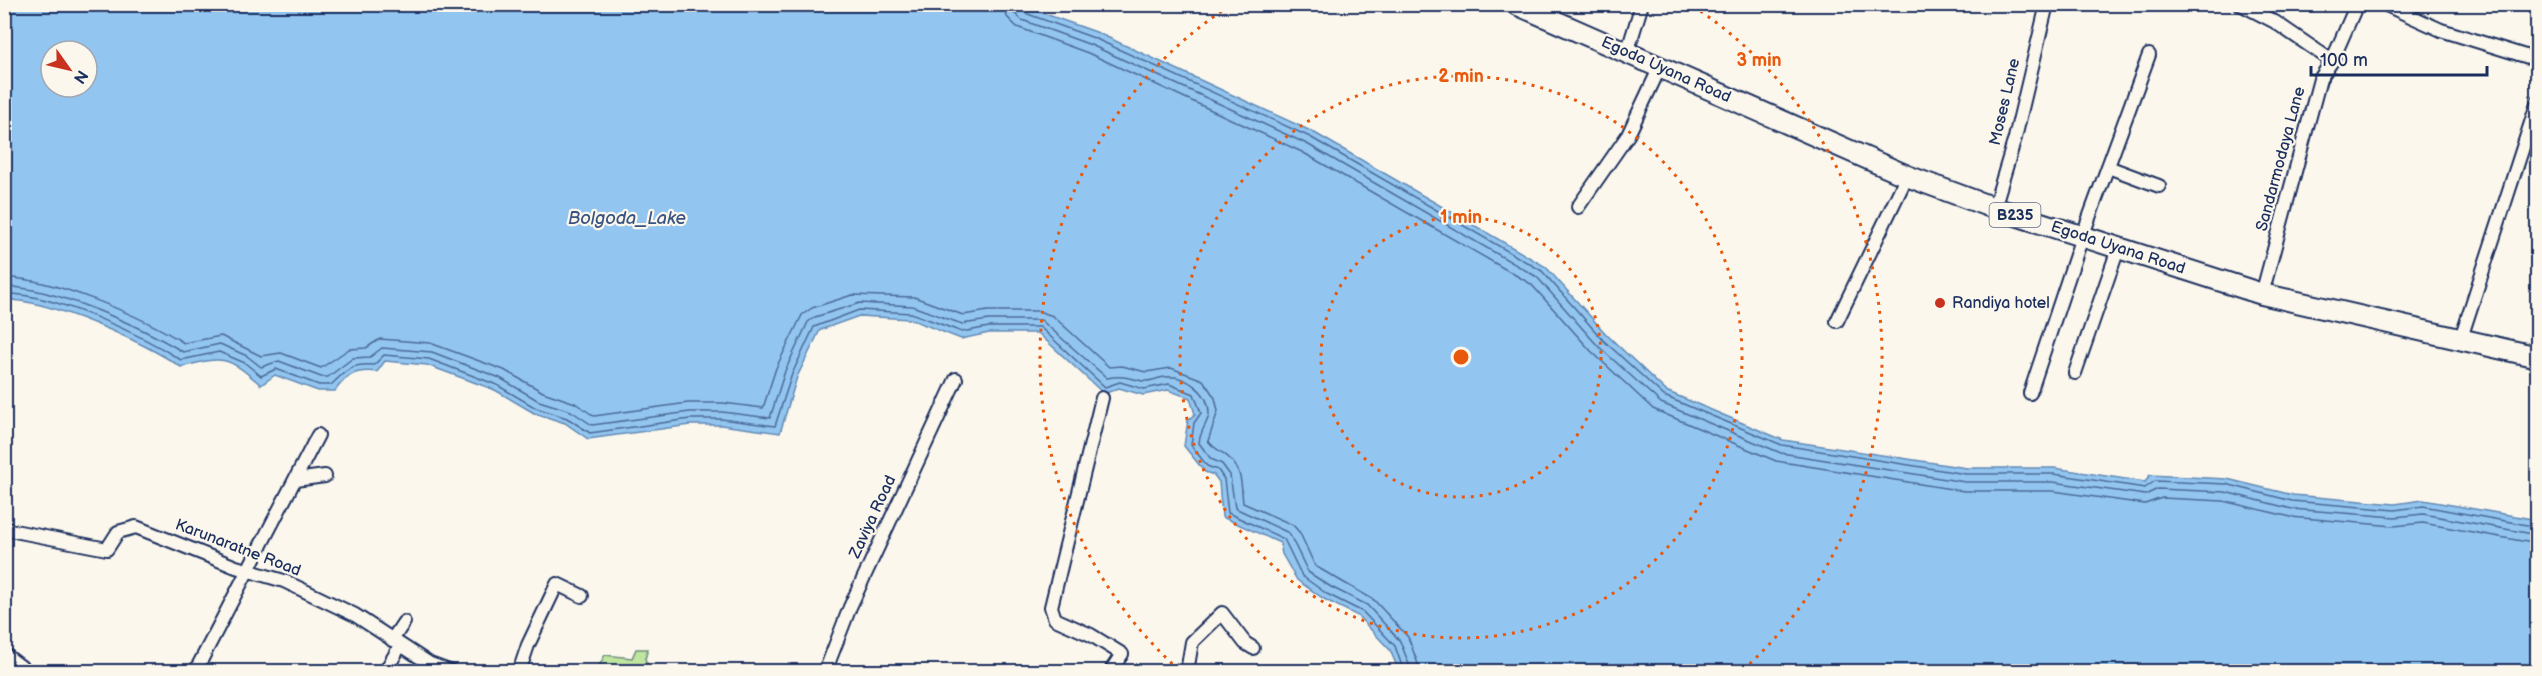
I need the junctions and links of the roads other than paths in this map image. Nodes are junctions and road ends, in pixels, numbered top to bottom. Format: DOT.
graph roads {
  1 [pos="1516,4"];
  2 [pos="1642,4"];
  3 [pos="2047,4"];
  4 [pos="2240,4"];
  5 [pos="2357,4"];
  6 [pos="2384,4"];
  7 [pos="1627,53"];
  8 [pos="2150,55"];
  9 [pos="2538,60"];
  10 [pos="2332,61"];
  11 [pos="1659,68"];
  12 [pos="2538,101"];
  13 [pos="2108,167"];
  14 [pos="1907,176"];
  15 [pos="2159,186"];
  16 [pos="1578,207"];
  17 [pos="1994,208"];
  18 [pos="2082,237"];
  19 [pos="2118,249"];
  20 [pos="2262,294"];
  21 [pos="1837,321"];
  22 [pos="2460,340"];
  23 [pos="2538,357"];
  24 [pos="2075,373"];
  25 [pos="956,379"];
  26 [pos="2030,393"];
  27 [pos="1102,398"];
  28 [pos="318,435"];
  29 [pos="325,476"];
  30 [pos="295,480"];
  31 [pos="4,530"];
  32 [pos="248,569"];
  33 [pos="582,596"];
  34 [pos="404,622"];
  35 [pos="396,643"];
  36 [pos="1253,648"];
  37 [pos="4,654"];
  38 [pos="28,672"];
  39 [pos="195,672"];
  40 [pos="385,672"];
  41 [pos="452,672"];
  42 [pos="519,672"];
  43 [pos="825,672"];
  44 [pos="1110,672"];
  45 [pos="1187,672"];
  1 -- 7 [label="main road, Egoda Uyana Road / B235"];
  2 -- 7 [label="street"];
  3 -- 17 [label="street, Moses Lane"];
  4 -- 10 [label="street"];
  5 -- 10 [label="street, Sandarmodaya Lane"];
  6 -- 9 [label="street"];
  7 -- 11 [label="main road, Egoda Uyana Road / B235"];
  8 -- 13 [label="street"];
  10 -- 20 [label="street, Sandarmodaya Lane"];
  11 -- 14 [label="main road, Egoda Uyana Road / B235"];
  11 -- 16 [label="street"];
  12 -- 22 [label="street"];
  13 -- 15 [label="street"];
  13 -- 18 [label="street"];
  14 -- 17 [label="main road, Egoda Uyana Road / B235"];
  14 -- 21 [label="street"];
  17 -- 18 [label="main road, Egoda Uyana Road / B235"];
  18 -- 19 [label="main road, Egoda Uyana Road / B235"];
  18 -- 26 [label="street"];
  19 -- 20 [label="main road, Egoda Uyana Road / B235"];
  19 -- 24 [label="street"];
  20 -- 22 [label="main road, Egoda Uyana Road / B235"];
  22 -- 23 [label="main road, Egoda Uyana Road / B235"];
  25 -- 43 [label="street, Zaviya Road"];
  27 -- 44 [label="street"];
  28 -- 30 [label="street"];
  29 -- 30 [label="street"];
  30 -- 32 [label="street"];
  31 -- 32 [label="street, Karunaratne Road"];
  32 -- 35 [label="street, Karunaratne Road"];
  32 -- 39 [label="street"];
  33 -- 42 [label="street"];
  34 -- 35 [label="street"];
  35 -- 40 [label="street"];
  35 -- 41 [label="street, Karunaratne Road"];
  36 -- 45 [label="street"];
  37 -- 38 [label="street"];
}
